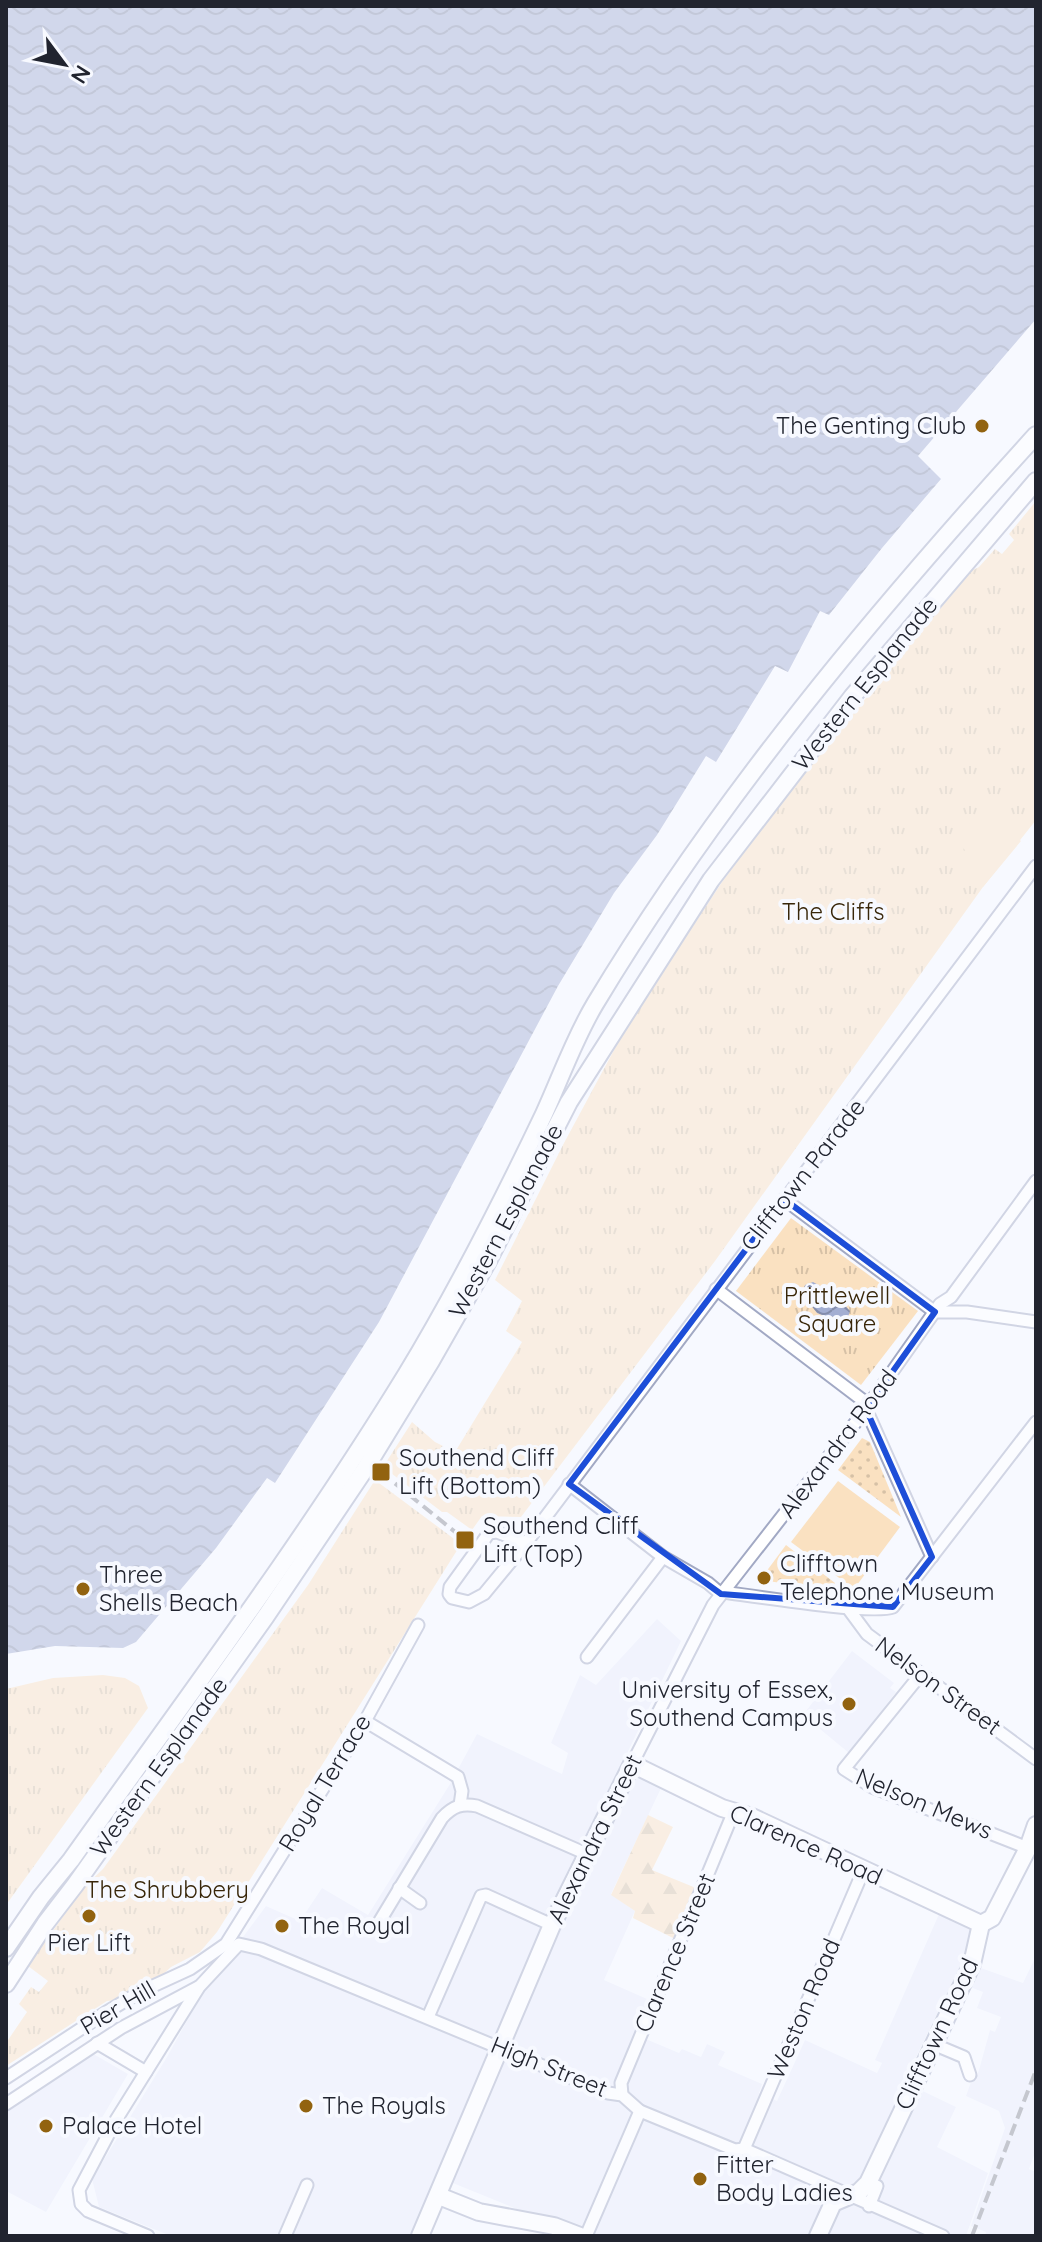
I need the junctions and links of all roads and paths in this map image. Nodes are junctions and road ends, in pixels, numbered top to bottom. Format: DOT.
graph roads {
  1 [pos="1036,435"];
  2 [pos="1036,481"];
  3 [pos="1036,866"];
  4 [pos="1036,1181"];
  5 [pos="784,1199"];
  6 [pos="716,1289"];
  7 [pos="951,1297"];
  8 [pos="935,1312"];
  9 [pos="954,1312"];
  10 [pos="1036,1322"];
  11 [pos="868,1407"];
  12 [pos="1036,1422"];
  13 [pos="569,1484"];
  14 [pos="526,1543"];
  15 [pos="663,1557"];
  16 [pos="932,1557"];
  17 [pos="722,1593"];
  18 [pos="847,1607"];
  19 [pos="418,1625"];
  20 [pos="587,1657"];
  21 [pos="921,1674"];
  22 [pos="365,1721"];
  23 [pos="1036,1759"];
  24 [pos="632,1764"];
  25 [pos="460,1805"];
  26 [pos="734,1811"];
  27 [pos="1036,1825"];
  28 [pos="1028,1848"];
  29 [pos="589,1855"];
  30 [pos="864,1869"];
  31 [pos="399,1888"];
  32 [pos="420,1903"];
  33 [pos="378,1924"];
  34 [pos="981,1924"];
  35 [pos="552,1925"];
  36 [pos="234,1942"];
  37 [pos="6,1948"];
  38 [pos="6,1984"];
  39 [pos="199,1987"];
  40 [pos="428,2017"];
  41 [pos="92,2043"];
  42 [pos="933,2044"];
  43 [pos="501,2048"];
  44 [pos="146,2072"];
  45 [pos="30,2074"];
  46 [pos="970,2075"];
  47 [pos="6,2078"];
  48 [pos="30,2088"];
  49 [pos="622,2095"];
  50 [pos="6,2104"];
  51 [pos="640,2111"];
  52 [pos="744,2149"];
  53 [pos="307,2185"];
  54 [pos="877,2186"];
  55 [pos="439,2196"];
  56 [pos="850,2196"];
  57 [pos="869,2206"];
  58 [pos="148,2236"];
  59 [pos="285,2236"];
  60 [pos="420,2236"];
  61 [pos="580,2236"];
  62 [pos="586,2236"];
  63 [pos="818,2236"];
  64 [pos="943,2236"];
  1 -- 37 [label="street, Western Esplanade"];
  2 -- 38 [label="street, Western Esplanade"];
  3 -- 5 [label="street, Clifftown Parade"];
  4 -- 7 [label="street, Alexandra Road"];
  5 -- 6 [label="street, Clifftown Parade"];
  5 -- 8 [label="street"];
  6 -- 11 [label="street"];
  6 -- 13 [label="street, Clifftown Parade"];
  7 -- 8 [label="street, Alexandra Road"];
  7 -- 9 [label="street"];
  8 -- 9 [label="street"];
  8 -- 11 [label="street, Alexandra Road"];
  9 -- 10 [label="street"];
  11 -- 16 [label="street"];
  11 -- 17 [label="street, Alexandra Road"];
  12 -- 16 [label="street"];
  13 -- 14 [label="street, Clifftown Parade"];
  13 -- 15 [label="street"];
  14 -- 14 [label="street, Clifftown Parade"];
  15 -- 17 [label="street"];
  15 -- 20 [label="street"];
  16 -- 18 [label="street"];
  17 -- 18 [label="street"];
  17 -- 24 [label="street, Alexandra Street"];
  18 -- 21 [label="street, Nelson Street"];
  19 -- 22 [label="street, Royal Terrace"];
  21 -- 23 [label="street, Nelson Street"];
  21 -- 28 [label="street, Nelson Mews"];
  22 -- 25 [label="street"];
  22 -- 36 [label="street, Royal Terrace"];
  24 -- 26 [label="street, Clarence Road"];
  24 -- 29 [label="street, Alexandra Street"];
  25 -- 29 [label="street"];
  25 -- 31 [label="street"];
  26 -- 30 [label="street, Clarence Road"];
  26 -- 49 [label="street, Clarence Street"];
  27 -- 28 [label="street, Clifftown Road"];
  28 -- 34 [label="street, Clifftown Road"];
  29 -- 35 [label="street, Alexandra Street"];
  30 -- 34 [label="street, Clarence Road"];
  30 -- 52 [label="street, Weston Road"];
  31 -- 32 [label="street"];
  31 -- 33 [label="street"];
  34 -- 42 [label="street, Clifftown Road"];
  35 -- 40 [label="street"];
  35 -- 43 [label="street, Alexandra Street"];
  36 -- 39 [label="street"];
  36 -- 40 [label="street, High Street"];
  36 -- 47 [label="street, Pier Hill"];
  39 -- 41 [label="street"];
  39 -- 44 [label="street"];
  40 -- 43 [label="street, High Street"];
  41 -- 44 [label="street"];
  41 -- 48 [label="street"];
  42 -- 46 [label="street"];
  42 -- 56 [label="street, Clifftown Road"];
  43 -- 49 [label="street, High Street"];
  43 -- 55 [label="street, Alexandra Street"];
  44 -- 58 [label="street"];
  45 -- 48 [label="street"];
  48 -- 50 [label="street"];
  49 -- 51 [label="street, High Street"];
  51 -- 52 [label="street, High Street"];
  51 -- 62 [label="street"];
  52 -- 56 [label="street, High Street"];
  53 -- 59 [label="street"];
  54 -- 57 [label="street"];
  55 -- 60 [label="street, Alexandra Street"];
  55 -- 61 [label="street"];
  56 -- 57 [label="street, High Street"];
  56 -- 63 [label="street, Clifftown Road"];
  57 -- 64 [label="street, High Street"];
}
